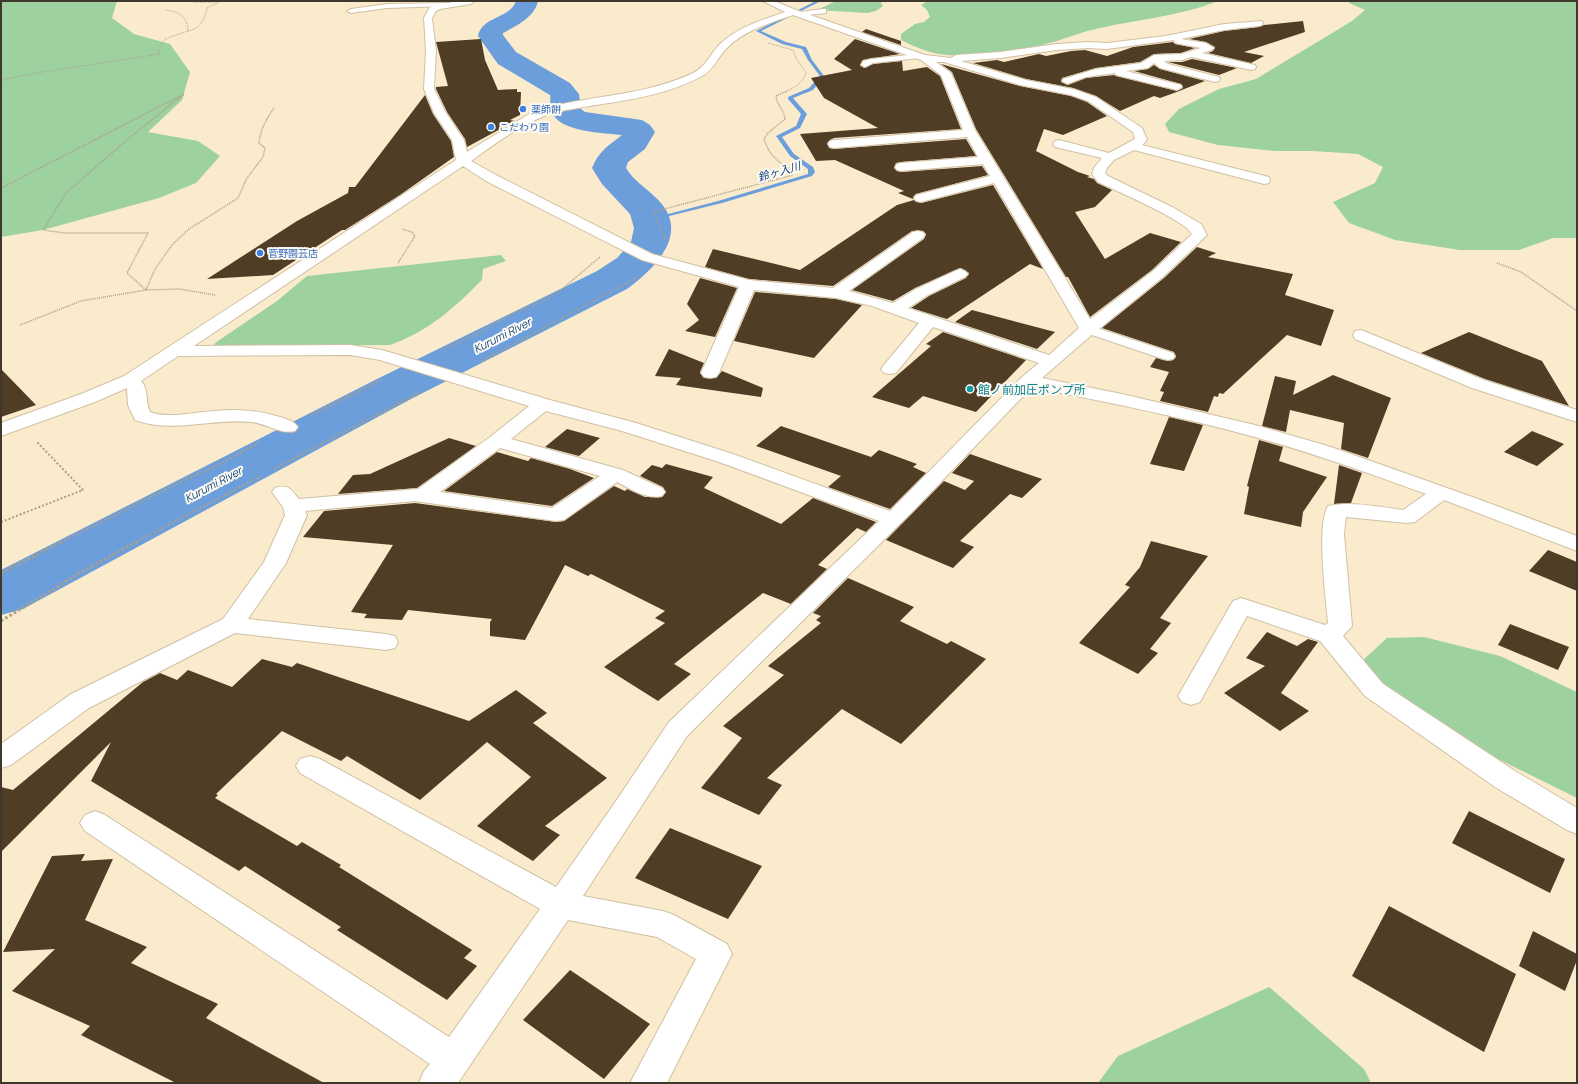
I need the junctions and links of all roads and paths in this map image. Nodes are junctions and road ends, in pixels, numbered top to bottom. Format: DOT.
graph roads {
  1 [pos="221,1"];
  2 [pos="471,1"];
  3 [pos="767,1"];
  4 [pos="194,2"];
  5 [pos="219,2"];
  6 [pos="447,5"];
  7 [pos="166,10"];
  8 [pos="351,11"];
  9 [pos="823,11"];
  10 [pos="797,13"];
  11 [pos="1260,23"];
  12 [pos="188,31"];
  13 [pos="746,31"];
  14 [pos="1166,39"];
  15 [pos="1107,46"];
  16 [pos="1034,51"];
  17 [pos="1191,54"];
  18 [pos="921,57"];
  19 [pos="1055,57"];
  20 [pos="1154,58"];
  21 [pos="945,59"];
  22 [pos="865,65"];
  23 [pos="1083,65"];
  24 [pos="1251,66"];
  25 [pos="1108,71"];
  26 [pos="1215,79"];
  27 [pos="1,80"];
  28 [pos="1067,81"];
  29 [pos="1177,87"];
  30 [pos="274,108"];
  31 [pos="971,133"];
  32 [pos="834,144"];
  33 [pos="1059,144"];
  34 [pos="1134,146"];
  35 [pos="1111,157"];
  36 [pos="986,160"];
  37 [pos="463,161"];
  38 [pos="901,167"];
  39 [pos="996,178"];
  40 [pos="1264,180"];
  41 [pos="1,188"];
  42 [pos="921,198"];
  43 [pos="364,226"];
  44 [pos="918,235"];
  45 [pos="621,244"];
  46 [pos="650,258"];
  47 [pos="398,263"];
  48 [pos="1497,263"];
  49 [pos="960,274"];
  50 [pos="748,285"];
  51 [pos="146,290"];
  52 [pos="836,293"];
  53 [pos="249,302"];
  54 [pos="895,309"];
  55 [pos="1577,311"];
  56 [pos="929,321"];
  57 [pos="20,325"];
  58 [pos="1088,329"];
  59 [pos="1361,335"];
  60 [pos="174,351"];
  61 [pos="1168,356"];
  62 [pos="1052,362"];
  63 [pos="412,364"];
  64 [pos="890,369"];
  65 [pos="710,373"];
  66 [pos="450,376"];
  67 [pos="130,380"];
  68 [pos="1028,381"];
  69 [pos="543,404"];
  70 [pos="1577,416"];
  71 [pos="19,424"];
  72 [pos="288,427"];
  73 [pos="1,430"];
  74 [pos="497,441"];
  75 [pos="270,471"];
  76 [pos="616,474"];
  77 [pos="263,475"];
  78 [pos="655,492"];
  79 [pos="1441,492"];
  80 [pos="422,496"];
  81 [pos="892,519"];
  82 [pos="1,522"];
  83 [pos="1577,544"];
  84 [pos="1,573"];
  85 [pos="1,620"];
  86 [pos="232,625"];
  87 [pos="1329,635"];
  88 [pos="386,642"];
  89 [pos="1191,696"];
  90 [pos="1,758"];
  91 [pos="310,766"];
  92 [pos="1577,822"];
  93 [pos="95,823"];
  94 [pos="560,905"];
  95 [pos="446,1071"];
  96 [pos="648,1083"];
  1 -- 5 [label="path"];
  2 -- 6 [label="street"];
  3 -- 10 [label="street"];
  4 -- 5 [label="path"];
  5 -- 12 [label="path"];
  6 -- 8 [label="lane"];
  6 -- 37 [label="street"];
  7 -- 12 [label="path"];
  9 -- 10 [label="lane"];
  10 -- 13 [label="street"];
  10 -- 18 [label="street"];
  11 -- 14 [label="street"];
  12 -- 27 [label="path"];
  13 -- 37 [label="street"];
  13 -- 46 [label="path"];
  14 -- 15 [label="street"];
  14 -- 17 [label="street"];
  15 -- 16 [label="street"];
  15 -- 20 [label="street"];
  16 -- 19 [label="street"];
  16 -- 21 [label="street"];
  17 -- 20 [label="street"];
  17 -- 24 [label="street"];
  18 -- 21 [label="street"];
  18 -- 22 [label="lane"];
  18 -- 31 [label="street"];
  20 -- 25 [label="street"];
  20 -- 26 [label="street"];
  21 -- 34 [label="street"];
  23 -- 25 [label="street"];
  25 -- 28 [label="street"];
  25 -- 29 [label="street"];
  30 -- 51 [label="path"];
  31 -- 32 [label="street"];
  31 -- 36 [label="street"];
  33 -- 35 [label="street"];
  34 -- 35 [label="street"];
  34 -- 40 [label="street"];
  35 -- 58 [label="street"];
  36 -- 38 [label="street"];
  36 -- 39 [label="street"];
  37 -- 43 [label="street"];
  37 -- 45 [label="street"];
  39 -- 42 [label="street"];
  39 -- 58 [label="street"];
  41 -- 51 [label="path"];
  43 -- 47 [label="path"];
  43 -- 53 [label="street"];
  44 -- 52 [label="street"];
  45 -- 46 [label="street"];
  45 -- 63 [label="path"];
  46 -- 50 [label="street"];
  46 -- 66 [label="path"];
  48 -- 55 [label="path"];
  49 -- 54 [label="street"];
  50 -- 52 [label="street"];
  50 -- 65 [label="street"];
  51 -- 53 [label="path"];
  51 -- 57 [label="path"];
  52 -- 54 [label="street"];
  53 -- 60 [label="street"];
  54 -- 56 [label="street"];
  56 -- 62 [label="street"];
  56 -- 64 [label="street"];
  58 -- 61 [label="lane"];
  58 -- 62 [label="street"];
  59 -- 70 [label="street"];
  60 -- 63 [label="street"];
  60 -- 67 [label="street"];
  62 -- 68 [label="street"];
  63 -- 66 [label="street"];
  63 -- 72 [label="path"];
  66 -- 69 [label="street"];
  66 -- 75 [label="path"];
  67 -- 71 [label="street"];
  67 -- 72 [label="street"];
  68 -- 79 [label="street"];
  68 -- 81 [label="street"];
  69 -- 74 [label="street"];
  69 -- 81 [label="street"];
  71 -- 73 [label="street"];
  71 -- 82 [label="path"];
  72 -- 84 [label="path"];
  74 -- 76 [label="street"];
  74 -- 80 [label="street"];
  76 -- 78 [label="street"];
  76 -- 80 [label="street"];
  77 -- 85 [label="path"];
  79 -- 83 [label="street"];
  79 -- 87 [label="street"];
  80 -- 86 [label="street"];
  81 -- 94 [label="street"];
  86 -- 88 [label="street"];
  86 -- 90 [label="street"];
  87 -- 89 [label="street"];
  87 -- 92 [label="street"];
  91 -- 94 [label="street"];
  93 -- 95 [label="street"];
  94 -- 95 [label="street"];
  94 -- 96 [label="street"];
}
